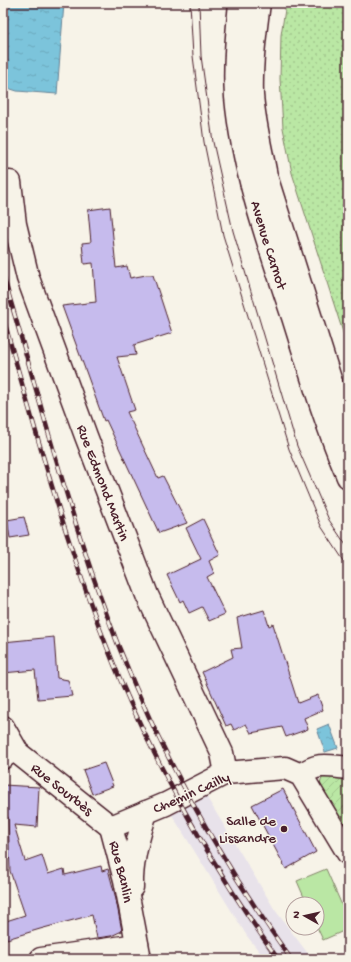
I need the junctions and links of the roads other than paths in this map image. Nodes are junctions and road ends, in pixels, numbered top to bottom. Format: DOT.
graph roads {
  1 [pos="240,3"];
  2 [pos="259,3"];
  3 [pos="10,182"];
  4 [pos="348,436"];
  5 [pos="348,477"];
  6 [pos="3,727"];
  7 [pos="11,758"];
  8 [pos="348,768"];
  9 [pos="226,773"];
  10 [pos="300,775"];
  11 [pos="146,812"];
  12 [pos="111,827"];
  13 [pos="348,853"];
  14 [pos="132,916"];
  15 [pos="139,952"];
  16 [pos="41,959"];
  1 -- 5 [label="street, Avenue Carnot"];
  2 -- 4 [label="street, Avenue Carnot"];
  3 -- 9 [label="street, Rue Edmond Martin"];
  6 -- 7 [label="street, Rue Sourbès"];
  7 -- 12 [label="street, Rue Sourbès"];
  8 -- 10 [label="street"];
  9 -- 10 [label="street, Chemin Cailly"];
  9 -- 11 [label="street, Chemin Cailly"];
  10 -- 13 [label="street"];
  11 -- 12 [label="street, Chemin Cailly"];
  11 -- 14 [label="street, Rue Banlin"];
  12 -- 14 [label="street, Rue Banlin"];
  14 -- 15 [label="street, Rue Banlin"];
  15 -- 16 [label="street"];
}
